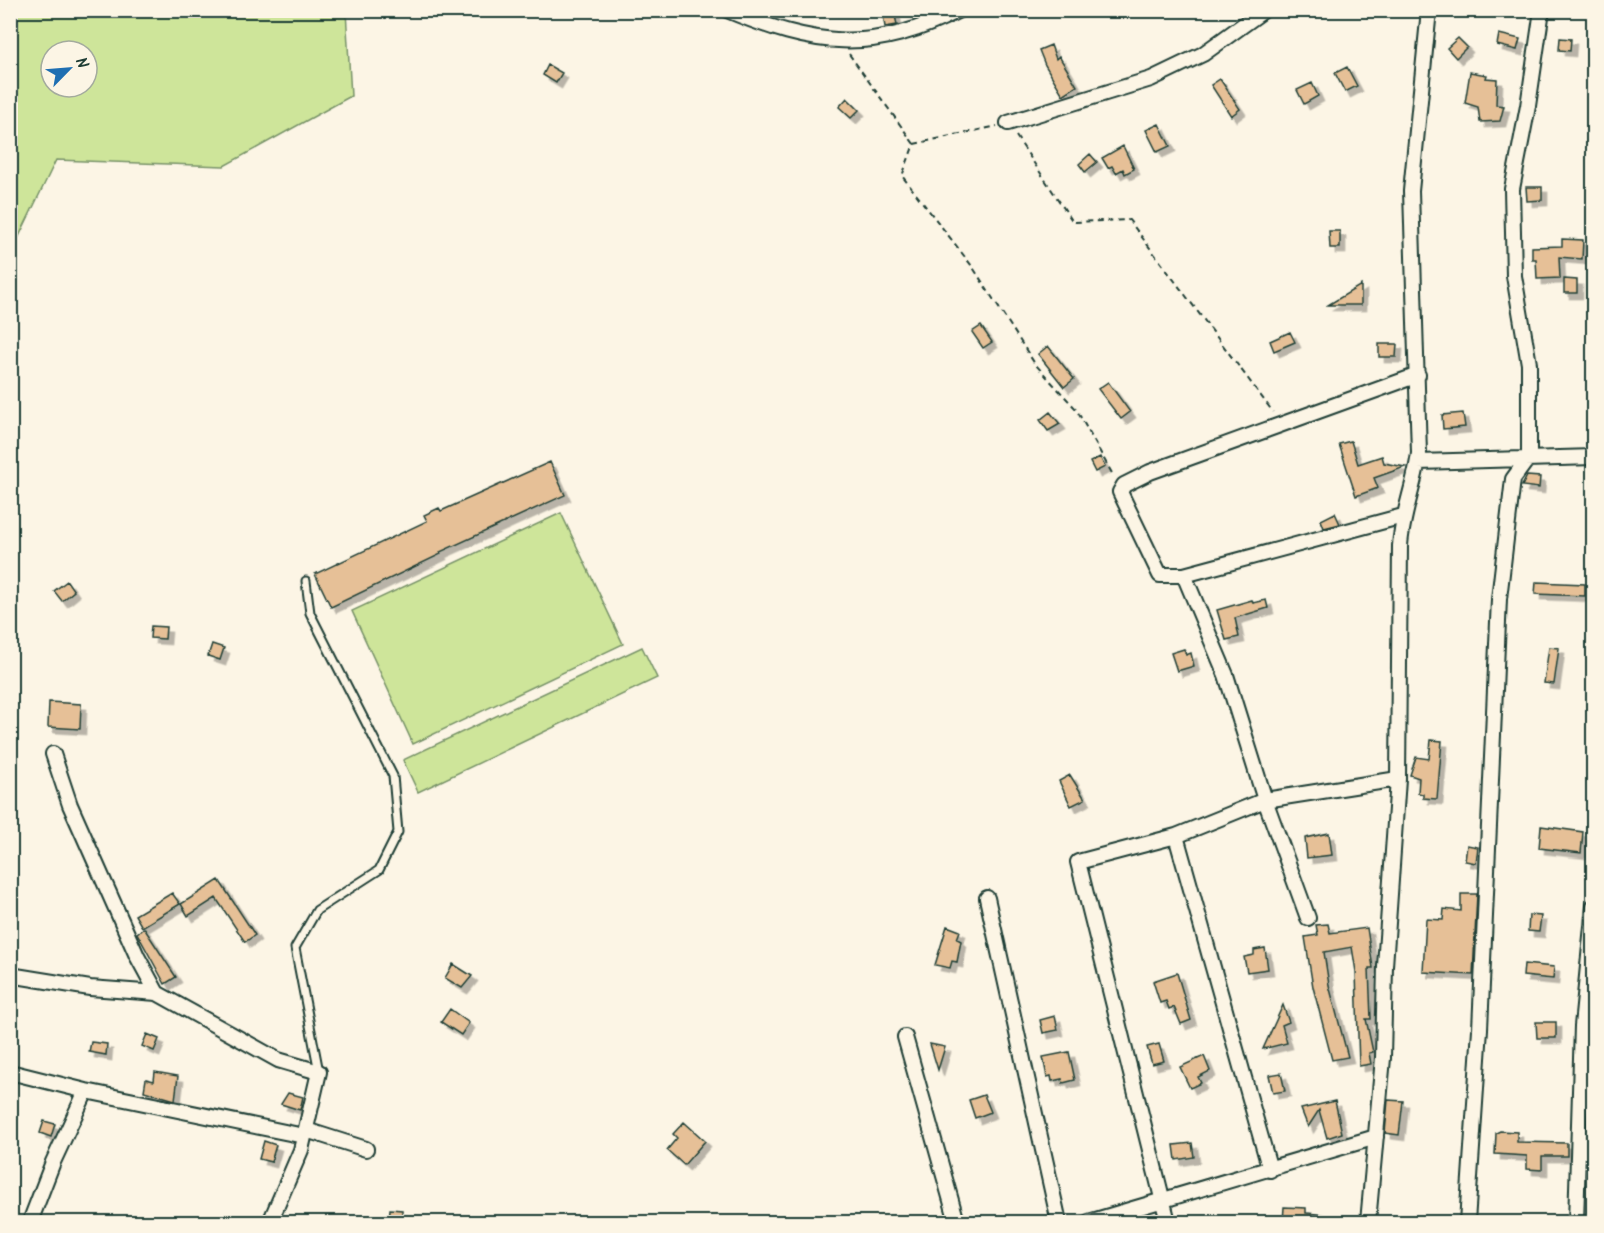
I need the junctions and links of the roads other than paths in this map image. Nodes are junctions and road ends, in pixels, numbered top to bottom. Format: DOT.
graph roads {
  1 [pos="727,10"];
  2 [pos="959,10"];
  3 [pos="1264,10"];
  4 [pos="1429,10"];
  5 [pos="1542,10"];
  6 [pos="1008,123"];
  7 [pos="1418,375"];
  8 [pos="1529,457"];
  9 [pos="1593,457"];
  10 [pos="1418,462"];
  11 [pos="1403,516"];
  12 [pos="1184,575"];
  13 [pos="306,581"];
  14 [pos="52,754"];
  15 [pos="1398,780"];
  16 [pos="1265,800"];
  17 [pos="1176,836"];
  18 [pos="987,898"];
  19 [pos="1593,906"];
  20 [pos="1308,918"];
  21 [pos="1591,963"];
  22 [pos="10,975"];
  23 [pos="157,993"];
  24 [pos="905,1037"];
  25 [pos="10,1072"];
  26 [pos="319,1072"];
  27 [pos="86,1091"];
  28 [pos="1587,1104"];
  29 [pos="305,1133"];
  30 [pos="1376,1137"];
  31 [pos="366,1149"];
  32 [pos="1270,1170"];
  33 [pos="1162,1199"];
  34 [pos="30,1222"];
  35 [pos="270,1222"];
  36 [pos="957,1222"];
  37 [pos="1059,1222"];
  38 [pos="1089,1222"];
  39 [pos="1168,1222"];
  40 [pos="1368,1222"];
  41 [pos="1467,1222"];
  42 [pos="1576,1222"];
  1 -- 2 [label="street"];
  3 -- 6 [label="street"];
  4 -- 7 [label="street"];
  5 -- 8 [label="street"];
  7 -- 10 [label="street"];
  7 -- 12 [label="street"];
  8 -- 9 [label="street"];
  8 -- 10 [label="street"];
  8 -- 41 [label="street"];
  10 -- 11 [label="street"];
  11 -- 12 [label="street"];
  11 -- 15 [label="street"];
  12 -- 16 [label="street"];
  13 -- 26 [label="lane"];
  14 -- 23 [label="street"];
  15 -- 16 [label="street"];
  15 -- 30 [label="street"];
  16 -- 17 [label="street"];
  16 -- 20 [label="street"];
  17 -- 32 [label="street"];
  17 -- 33 [label="street"];
  18 -- 37 [label="street"];
  19 -- 21 [label="street"];
  21 -- 28 [label="street"];
  22 -- 23 [label="street"];
  23 -- 26 [label="street"];
  24 -- 36 [label="street"];
  25 -- 27 [label="street"];
  26 -- 29 [label="street"];
  27 -- 29 [label="street"];
  27 -- 34 [label="street"];
  28 -- 42 [label="street"];
  29 -- 31 [label="street"];
  29 -- 35 [label="street"];
  30 -- 32 [label="street"];
  30 -- 40 [label="street"];
  32 -- 33 [label="street"];
  33 -- 38 [label="street"];
  33 -- 39 [label="street"];
}
